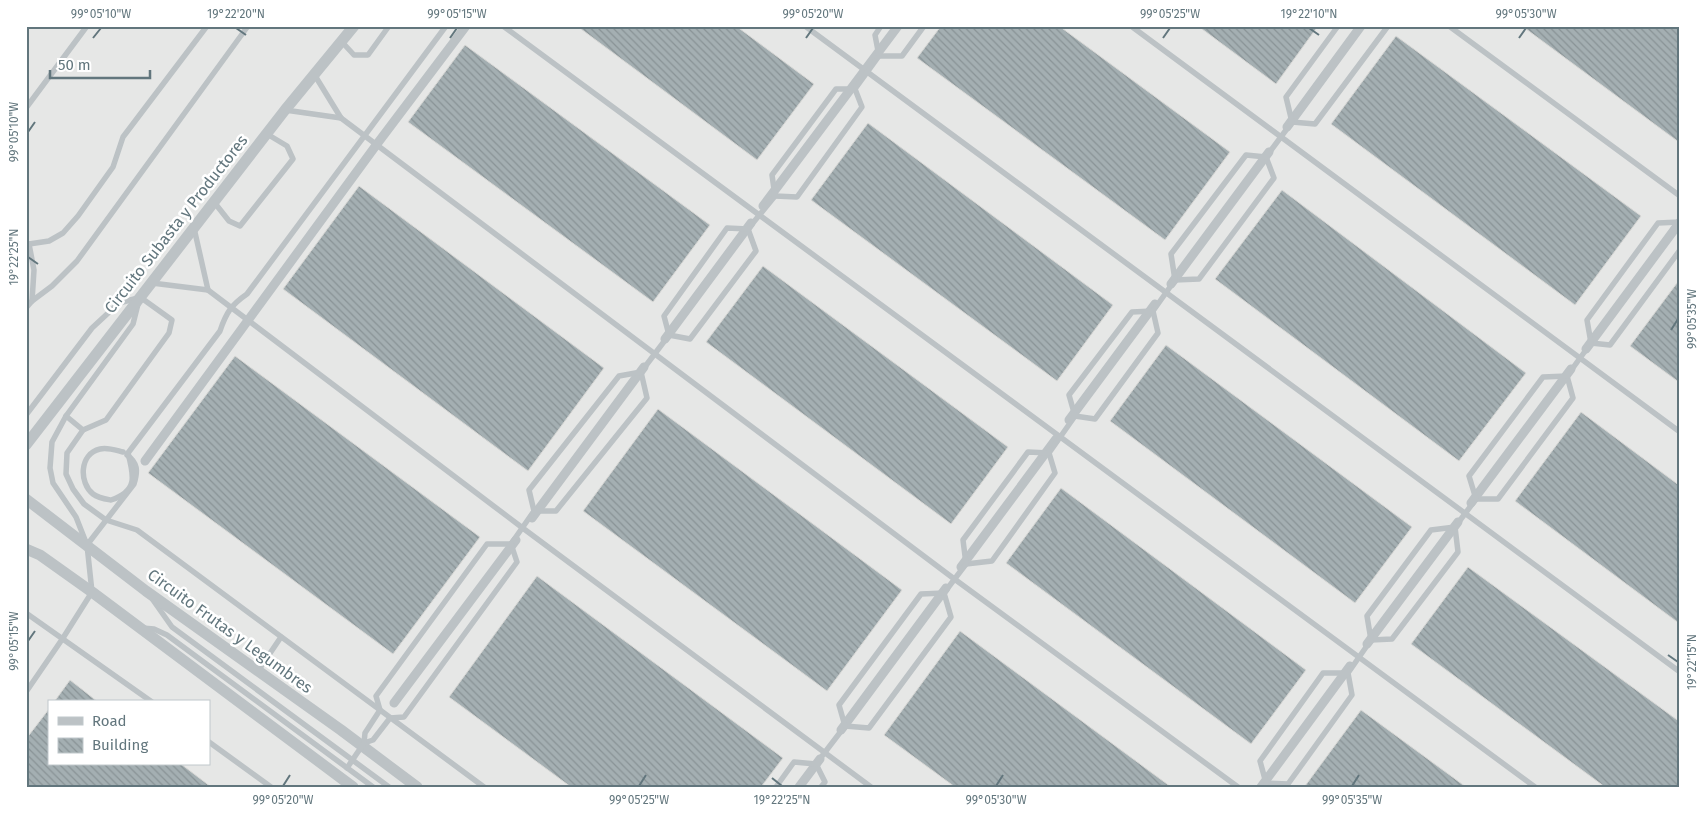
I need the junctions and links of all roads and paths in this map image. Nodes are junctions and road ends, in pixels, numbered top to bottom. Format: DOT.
graph roads {
  1 [pos="87,26"];
  2 [pos="207,26"];
  3 [pos="248,26"];
  4 [pos="354,26"];
  5 [pos="389,26"];
  6 [pos="446,26"];
  7 [pos="466,26"];
  8 [pos="503,26"];
  9 [pos="805,26"];
  10 [pos="881,26"];
  11 [pos="898,26"];
  12 [pos="924,26"];
  13 [pos="1131,26"];
  14 [pos="1338,26"];
  15 [pos="1361,26"];
  16 [pos="1388,26"];
  17 [pos="1449,26"];
  18 [pos="342,42"];
  19 [pos="879,56"];
  20 [pos="865,70"];
  21 [pos="314,74"];
  22 [pos="855,89"];
  23 [pos="26,108"];
  24 [pos="285,110"];
  25 [pos="341,118"];
  26 [pos="1292,122"];
  27 [pos="267,134"];
  28 [pos="1280,136"];
  29 [pos="377,144"];
  30 [pos="1266,156"];
  31 [pos="775,196"];
  32 [pos="1680,196"];
  33 [pos="214,202"];
  34 [pos="759,213"];
  35 [pos="1680,222"];
  36 [pos="194,228"];
  37 [pos="748,229"];
  38 [pos="27,243"];
  39 [pos="1680,250"];
  40 [pos="1175,280"];
  41 [pos="152,283"];
  42 [pos="208,290"];
  43 [pos="1164,292"];
  44 [pos="140,297"];
  45 [pos="32,301"];
  46 [pos="26,308"];
  47 [pos="1153,312"];
  48 [pos="249,320"];
  49 [pos="669,335"];
  50 [pos="1591,343"];
  51 [pos="654,353"];
  52 [pos="1580,358"];
  53 [pos="641,372"];
  54 [pos="1568,376"];
  55 [pos="26,416"];
  56 [pos="66,416"];
  57 [pos="1075,416"];
  58 [pos="83,430"];
  59 [pos="1680,432"];
  60 [pos="1059,434"];
  61 [pos="26,444"];
  62 [pos="1048,453"];
  63 [pos="145,461"];
  64 [pos="26,499"];
  65 [pos="1476,499"];
  66 [pos="534,511"];
  67 [pos="1464,514"];
  68 [pos="106,520"];
  69 [pos="1455,528"];
  70 [pos="524,529"];
  71 [pos="511,544"];
  72 [pos="87,545"];
  73 [pos="26,549"];
  74 [pos="966,564"];
  75 [pos="953,578"];
  76 [pos="146,591"];
  77 [pos="92,592"];
  78 [pos="944,593"];
  79 [pos="26,613"];
  80 [pos="140,628"];
  81 [pos="281,637"];
  82 [pos="63,638"];
  83 [pos="1372,640"];
  84 [pos="1357,657"];
  85 [pos="258,671"];
  86 [pos="1680,672"];
  87 [pos="1348,673"];
  88 [pos="26,692"];
  89 [pos="149,700"];
  90 [pos="394,703"];
  91 [pos="845,726"];
  92 [pos="210,743"];
  93 [pos="364,743"];
  94 [pos="825,752"];
  95 [pos="353,760"];
  96 [pos="816,764"];
  97 [pos="347,768"];
  98 [pos="1263,786"];
  99 [pos="271,787"];
  100 [pos="353,787"];
  101 [pos="373,787"];
  102 [pos="388,787"];
  103 [pos="417,787"];
  104 [pos="484,787"];
  105 [pos="776,787"];
  106 [pos="799,787"];
  107 [pos="822,787"];
  108 [pos="871,787"];
  109 [pos="1238,787"];
  110 [pos="1535,787"];
  1 -- 23 [label="lane"];
  2 -- 38 [label="lane"];
  3 -- 45 [label="lane"];
  4 -- 18 [label="street, Circuito Subasta y Productores"];
  5 -- 18 [label="lane"];
  6 -- 68 [label="lane, bridge"];
  7 -- 29 [label="street"];
  8 -- 34 [label="lane"];
  9 -- 20 [label="lane"];
  10 -- 19 [label="lane, bridge"];
  11 -- 20 [label="street"];
  12 -- 19 [label="lane"];
  13 -- 28 [label="lane"];
  14 -- 26 [label="lane, bridge"];
  15 -- 28 [label="street"];
  16 -- 26 [label="lane"];
  17 -- 32 [label="lane"];
  18 -- 21 [label="street, Circuito Subasta y Productores"];
  19 -- 22 [label="lane, bridge"];
  20 -- 34 [label="street"];
  20 -- 43 [label="lane"];
  21 -- 24 [label="street, Circuito Subasta y Productores"];
  21 -- 25 [label="lane"];
  22 -- 31 [label="lane, bridge"];
  22 -- 31 [label="lane"];
  24 -- 25 [label="lane"];
  24 -- 27 [label="street, Circuito Subasta y Productores"];
  25 -- 29 [label="lane"];
  26 -- 30 [label="lane, bridge"];
  27 -- 33 [label="street, Circuito Subasta y Productores"];
  27 -- 33 [label="lane"];
  28 -- 43 [label="street"];
  28 -- 52 [label="lane"];
  29 -- 48 [label="street"];
  29 -- 51 [label="lane"];
  30 -- 40 [label="lane, bridge"];
  30 -- 40 [label="lane"];
  31 -- 37 [label="lane, bridge"];
  33 -- 36 [label="street, Circuito Subasta y Productores"];
  34 -- 51 [label="street"];
  34 -- 60 [label="lane"];
  35 -- 50 [label="lane, bridge"];
  35 -- 52 [label="street"];
  36 -- 41 [label="street, Circuito Subasta y Productores"];
  36 -- 42 [label="lane"];
  37 -- 49 [label="lane, bridge"];
  37 -- 49 [label="lane"];
  38 -- 45 [label="lane"];
  39 -- 50 [label="lane"];
  40 -- 47 [label="lane, bridge"];
  41 -- 42 [label="lane"];
  41 -- 44 [label="street, Circuito Subasta y Productores"];
  42 -- 48 [label="lane"];
  43 -- 60 [label="street"];
  43 -- 67 [label="lane"];
  44 -- 55 [label="lane"];
  44 -- 56 [label="lane"];
  44 -- 58 [label="lane"];
  44 -- 61 [label="street, Circuito Subasta y Productores"];
  45 -- 46 [label="lane"];
  47 -- 57 [label="lane, bridge"];
  47 -- 57 [label="lane"];
  48 -- 63 [label="street"];
  48 -- 70 [label="lane"];
  49 -- 53 [label="lane, bridge"];
  50 -- 54 [label="lane, bridge"];
  51 -- 70 [label="street"];
  51 -- 75 [label="lane"];
  52 -- 59 [label="lane"];
  52 -- 67 [label="street"];
  53 -- 66 [label="lane, bridge"];
  53 -- 66 [label="lane, bridge"];
  54 -- 65 [label="lane"];
  54 -- 65 [label="lane, bridge"];
  56 -- 58 [label="lane"];
  56 -- 72 [label="lane"];
  57 -- 62 [label="lane, bridge"];
  58 -- 68 [label="lane"];
  60 -- 75 [label="street"];
  60 -- 84 [label="lane"];
  62 -- 74 [label="lane, bridge"];
  62 -- 74 [label="lane"];
  64 -- 72 [label="street, Circuito Frutas y Legumbres"];
  65 -- 69 [label="lane, bridge"];
  66 -- 71 [label="lane, bridge"];
  67 -- 84 [label="street"];
  67 -- 86 [label="lane"];
  68 -- 72 [label="lane"];
  68 -- 81 [label="lane"];
  69 -- 83 [label="lane"];
  69 -- 83 [label="lane, bridge"];
  70 -- 90 [label="street"];
  70 -- 94 [label="lane"];
  71 -- 93 [label="lane, bridge"];
  71 -- 93 [label="lane, bridge"];
  72 -- 76 [label="street, Circuito Frutas y Legumbres"];
  72 -- 77 [label="lane"];
  73 -- 77 [label="street"];
  74 -- 78 [label="lane, bridge"];
  75 -- 94 [label="street"];
  75 -- 109 [label="lane"];
  76 -- 85 [label="street, Circuito Frutas y Legumbres"];
  76 -- 95 [label="lane"];
  77 -- 80 [label="street"];
  77 -- 82 [label="lane"];
  78 -- 91 [label="lane, bridge"];
  78 -- 91 [label="lane"];
  79 -- 82 [label="lane"];
  80 -- 97 [label="lane"];
  80 -- 100 [label="street"];
  81 -- 85 [label="lane"];
  81 -- 104 [label="lane"];
  82 -- 88 [label="lane"];
  82 -- 89 [label="lane"];
  83 -- 87 [label="lane, bridge"];
  84 -- 98 [label="street"];
  84 -- 110 [label="lane"];
  85 -- 103 [label="street, Circuito Frutas y Legumbres"];
  87 -- 98 [label="lane"];
  87 -- 98 [label="lane, bridge"];
  91 -- 96 [label="lane, bridge"];
  92 -- 99 [label="lane"];
  93 -- 95 [label="lane, bridge"];
  94 -- 106 [label="street"];
  94 -- 108 [label="lane"];
  95 -- 97 [label="lane, bridge"];
  95 -- 102 [label="lane"];
  96 -- 105 [label="lane, bridge"];
  96 -- 107 [label="lane"];
  97 -- 101 [label="lane"];
}
